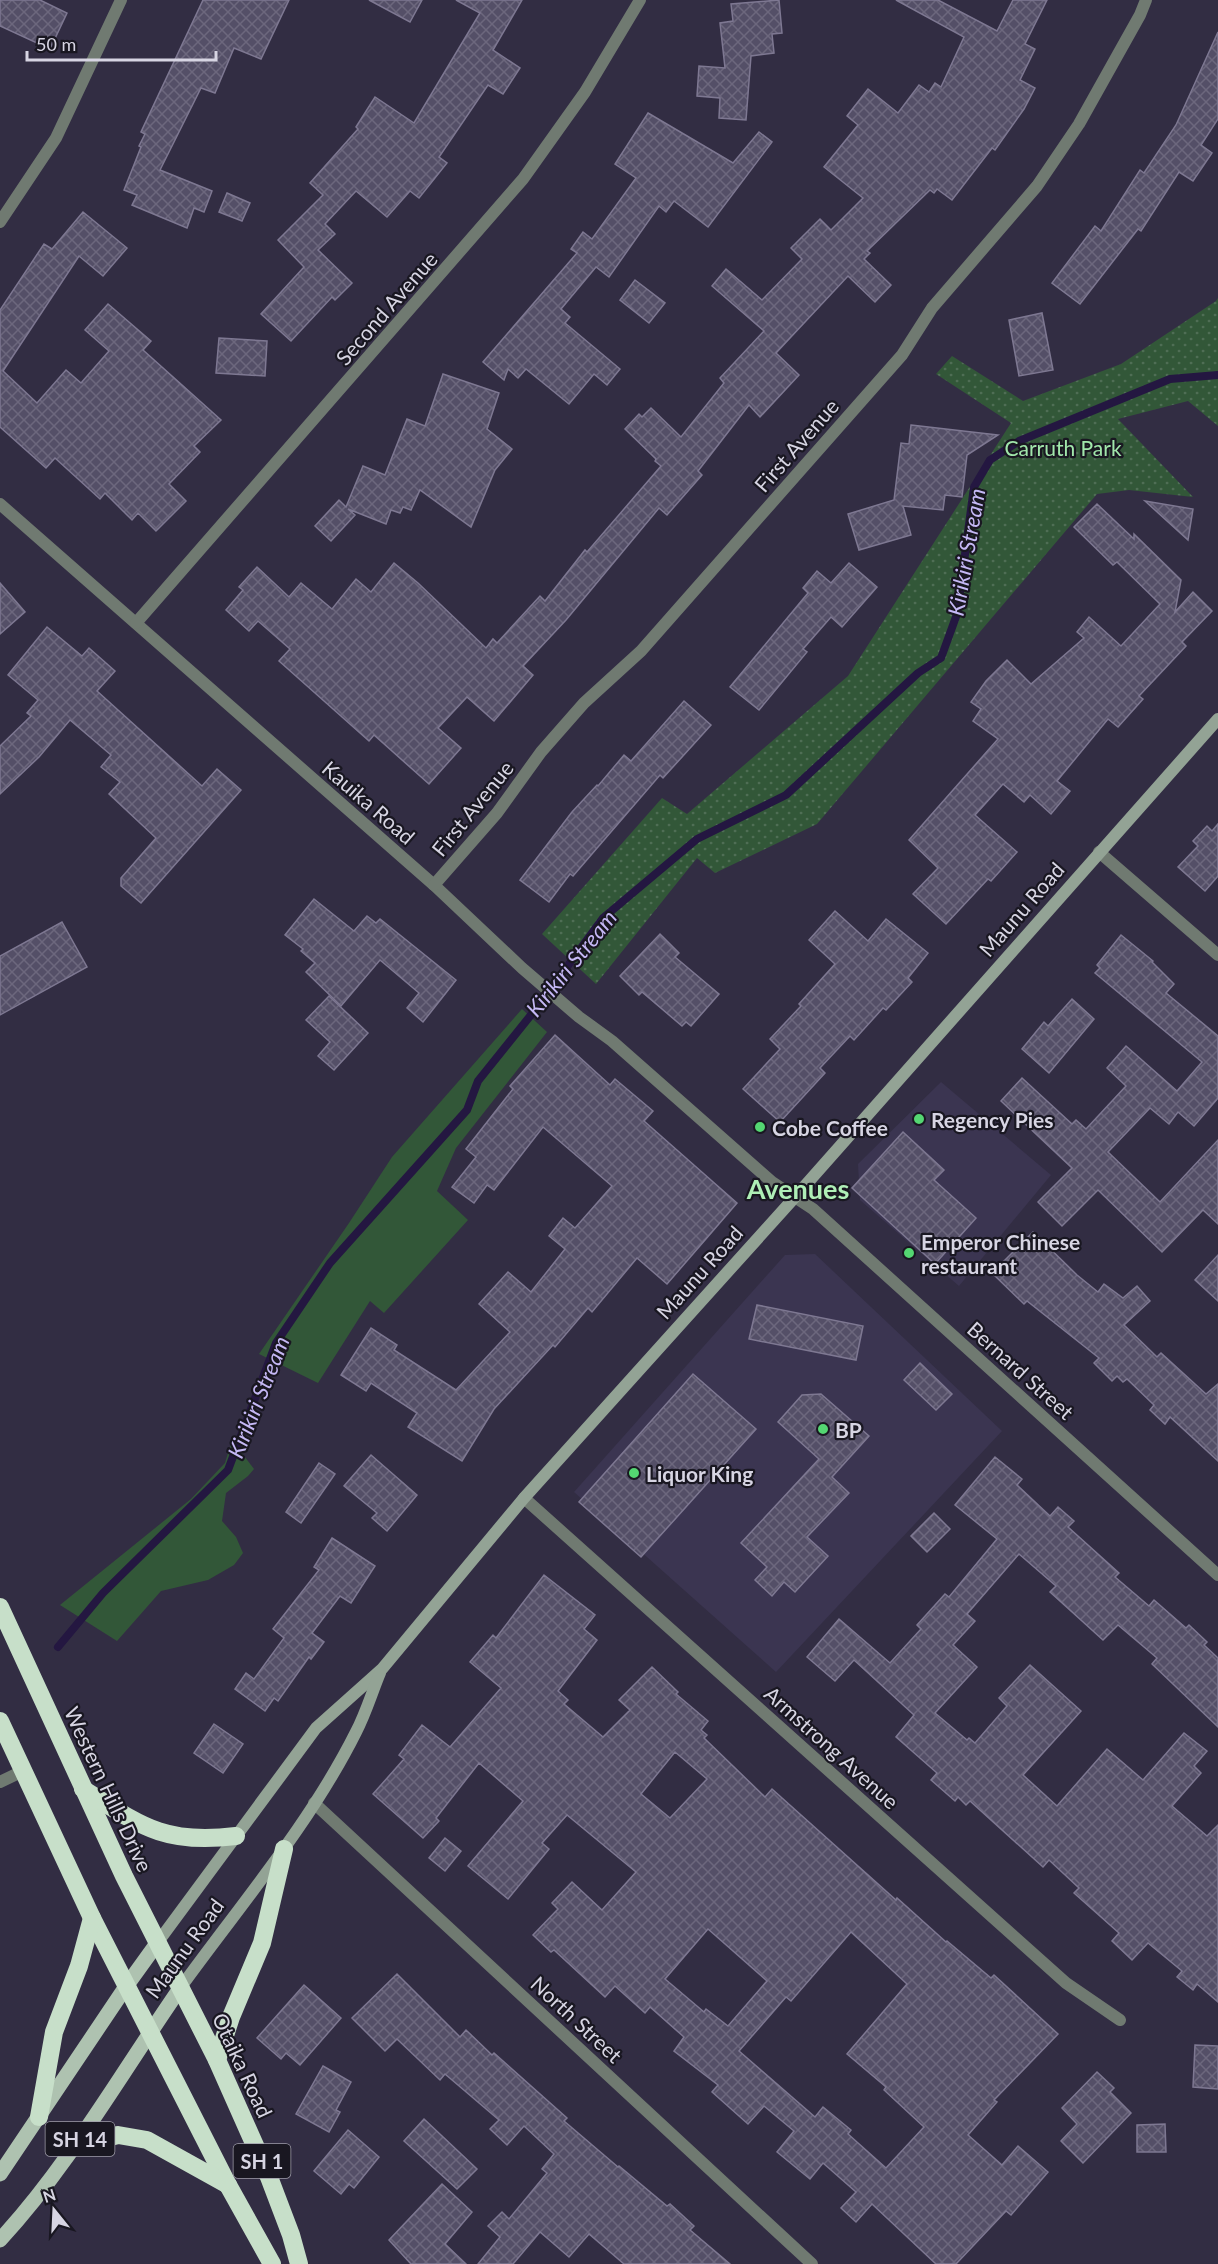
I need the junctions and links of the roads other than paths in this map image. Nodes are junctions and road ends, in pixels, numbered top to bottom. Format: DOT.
graph roads {
  1 [pos="121,0"];
  2 [pos="640,0"];
  3 [pos="1146,0"];
  4 [pos="0,222"];
  5 [pos="0,504"];
  6 [pos="136,623"];
  7 [pos="1218,718"];
  8 [pos="1099,852"];
  9 [pos="434,885"];
  10 [pos="1218,955"];
  11 [pos="795,1197"];
  12 [pos="524,1498"];
  13 [pos="1218,1575"];
  14 [pos="0,1608"];
  15 [pos="382,1669"];
  16 [pos="0,1721"];
  17 [pos="23,1771"];
  18 [pos="0,1782"];
  19 [pos="84,1789"];
  20 [pos="314,1803"];
  21 [pos="236,1836"];
  22 [pos="284,1849"];
  23 [pos="92,1918"];
  24 [pos="158,1942"];
  25 [pos="127,1985"];
  26 [pos="181,1987"];
  27 [pos="1120,2020"];
  28 [pos="151,2031"];
  29 [pos="217,2060"];
  30 [pos="39,2117"];
  31 [pos="75,2146"];
  32 [pos="0,2174"];
  33 [pos="228,2185"];
  34 [pos="0,2240"];
  35 [pos="272,2264"];
  36 [pos="299,2264"];
  37 [pos="812,2264"];
  1 -- 4 [label="street"];
  2 -- 6 [label="street, Second Avenue"];
  3 -- 9 [label="street, First Avenue"];
  5 -- 6 [label="street, Kauika Road"];
  6 -- 9 [label="street, Kauika Road"];
  7 -- 8 [label="main road, Maunu Road"];
  8 -- 10 [label="street"];
  8 -- 11 [label="main road, Maunu Road"];
  9 -- 11 [label="street, Kauika Road"];
  11 -- 12 [label="main road, Maunu Road"];
  11 -- 13 [label="street, Bernard Street"];
  12 -- 15 [label="main road, Maunu Road"];
  12 -- 27 [label="street, Armstrong Avenue"];
  14 -- 19 [label="highway, Western Hills Drive / SH 1"];
  15 -- 20 [label="main road, Maunu Road"];
  15 -- 21 [label="main road, Maunu Road"];
  16 -- 17 [label="highway, SH 1"];
  17 -- 18 [label="street"];
  17 -- 23 [label="highway, SH 1"];
  19 -- 21 [label="highway"];
  19 -- 24 [label="highway, Western Hills Drive / SH 1"];
  20 -- 22 [label="main road, Maunu Road"];
  20 -- 37 [label="street, North Street"];
  21 -- 24 [label="main road, Maunu Road"];
  22 -- 26 [label="main road, Maunu Road"];
  22 -- 29 [label="highway"];
  23 -- 25 [label="highway, SH 1"];
  23 -- 30 [label="highway"];
  24 -- 25 [label="main road, Maunu Road / SH 14"];
  24 -- 26 [label="highway, Western Hills Drive / SH 1"];
  25 -- 28 [label="highway, SH 1"];
  25 -- 30 [label="main road, Maunu Road / SH 14"];
  26 -- 28 [label="main road, Maunu Road / SH 14"];
  26 -- 29 [label="highway, Otaika Road / SH 1"];
  28 -- 31 [label="main road, Maunu Road / SH 14"];
  28 -- 33 [label="highway, SH 1"];
  29 -- 36 [label="highway, Otaika Road / SH 1"];
  30 -- 32 [label="main road, Maunu Road / SH 14"];
  31 -- 33 [label="highway"];
  31 -- 34 [label="main road, Maunu Road / SH 14"];
  33 -- 35 [label="highway, SH 1"];
}
